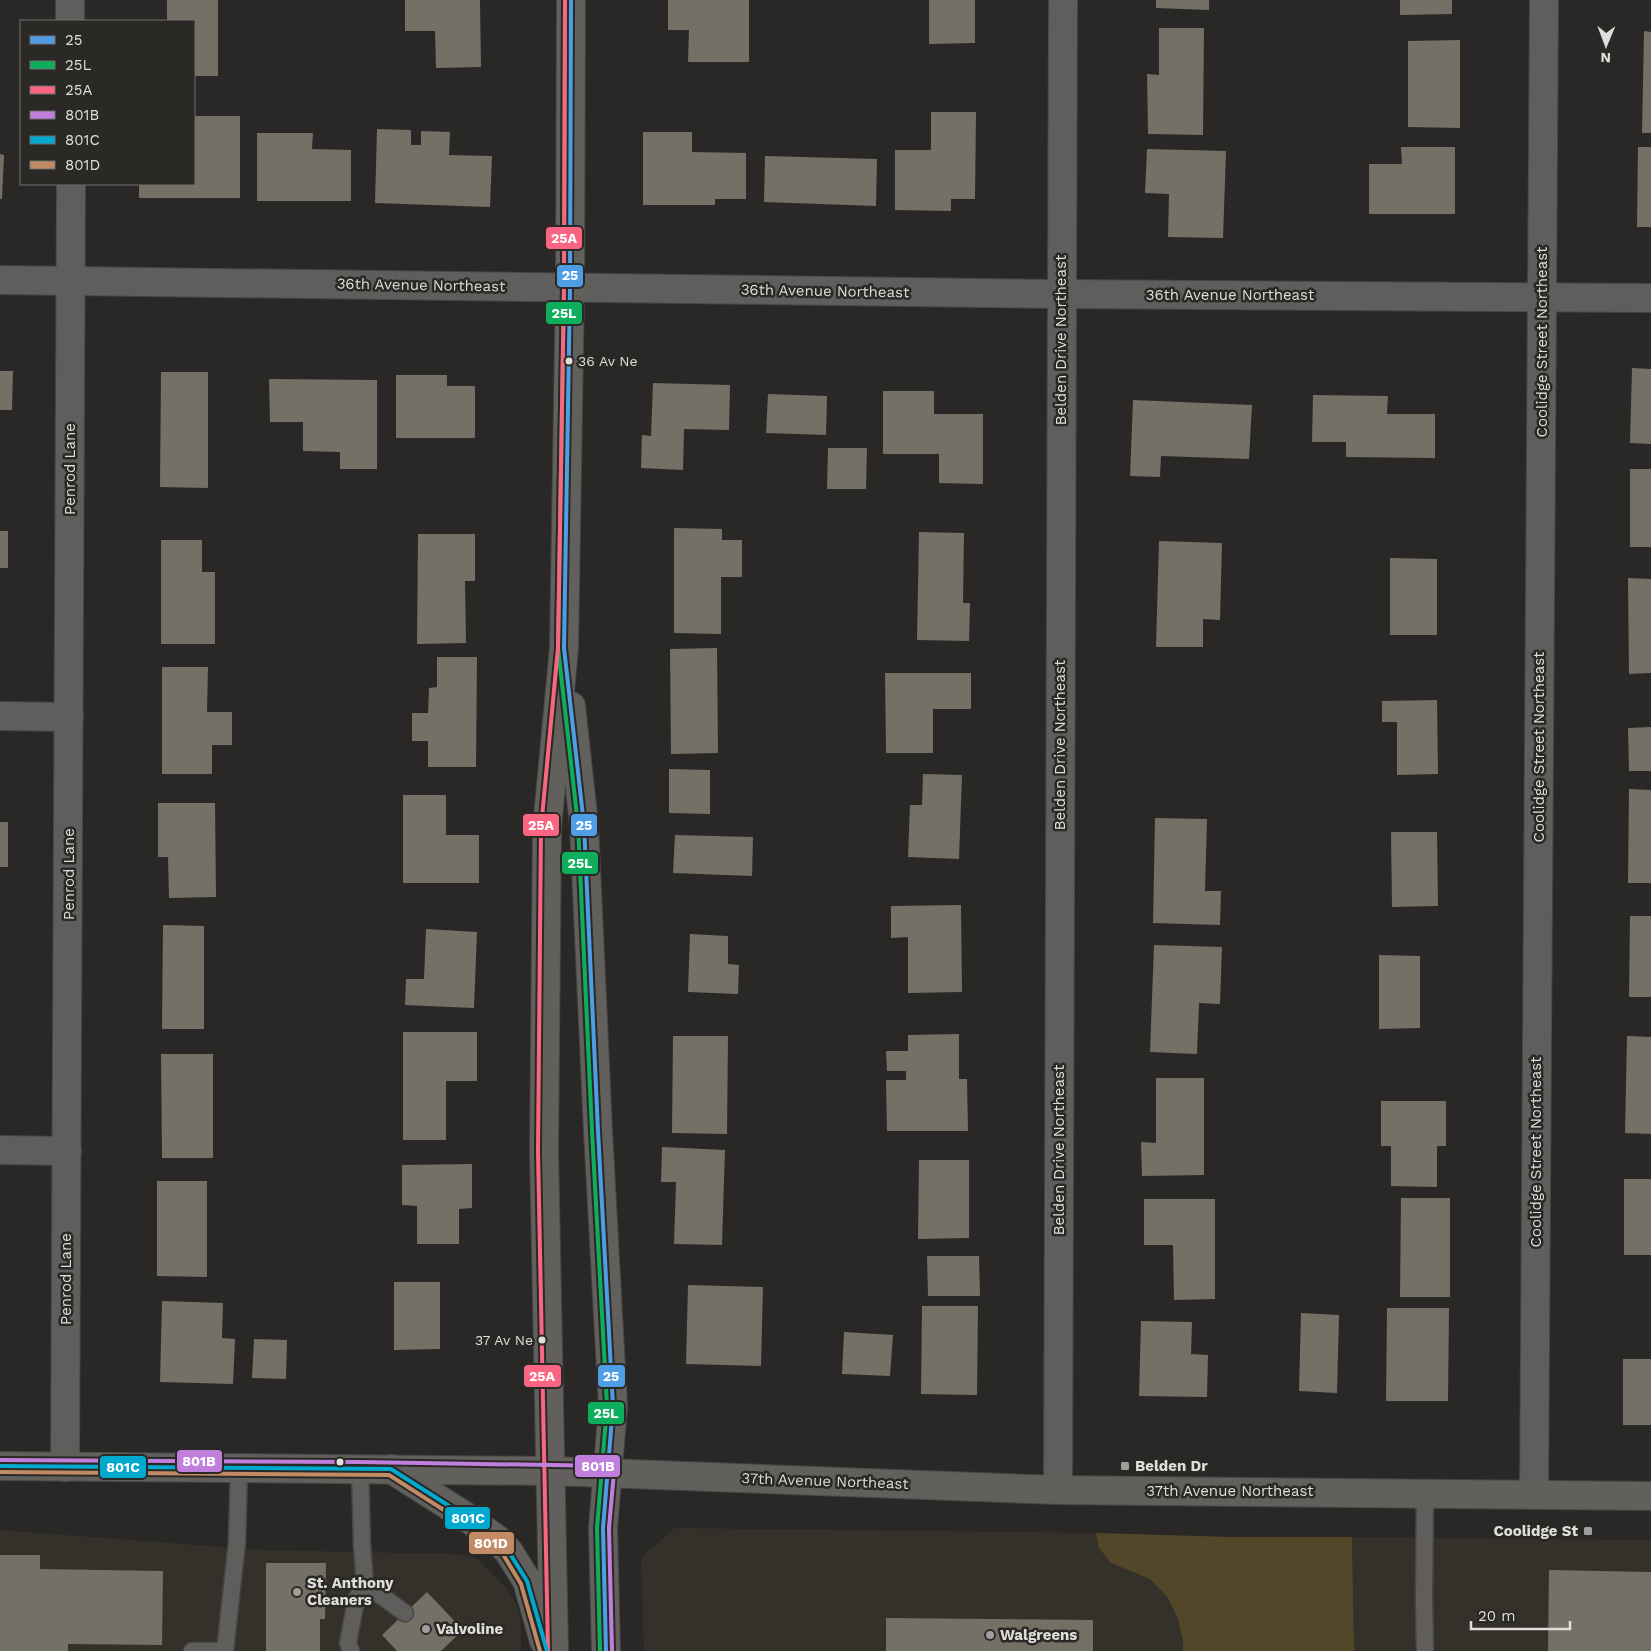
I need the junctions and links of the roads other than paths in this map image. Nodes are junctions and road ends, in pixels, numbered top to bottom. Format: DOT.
graph roads {
  1 [pos="70,0"];
  2 [pos="571,0"];
  3 [pos="1063,0"];
  4 [pos="1544,0"];
  5 [pos="70,20"];
  6 [pos="71,185"];
  7 [pos="0,280"];
  8 [pos="71,281"];
  9 [pos="570,288"];
  10 [pos="1062,294"];
  11 [pos="1542,297"];
  12 [pos="1651,298"];
  13 [pos="564,648"];
  14 [pos="0,716"];
  15 [pos="69,717"];
  16 [pos="0,1150"];
  17 [pos="68,1151"];
  18 [pos="0,1466"];
  19 [pos="65,1467"];
  20 [pos="239,1468"];
  21 [pos="360,1468"];
  22 [pos="392,1469"];
  23 [pos="551,1471"];
  24 [pos="608,1472"];
  25 [pos="1058,1490"];
  26 [pos="1425,1493"];
  27 [pos="1534,1494"];
  28 [pos="1651,1496"];
  29 [pos="364,1584"];
  30 [pos="404,1613"];
  31 [pos="192,1651"];
  32 [pos="351,1651"];
  33 [pos="547,1651"];
  34 [pos="554,1651"];
  35 [pos="606,1651"];
  36 [pos="1425,1651"];
  1 -- 5 [label="street"];
  2 -- 9 [label="main road"];
  3 -- 10 [label="street, Belden Drive Northeast"];
  4 -- 11 [label="street, Coolidge Street Northeast"];
  6 -- 8 [label="street, Penrod Lane"];
  7 -- 8 [label="street, 36th Avenue Northeast"];
  8 -- 9 [label="street, 36th Avenue Northeast"];
  8 -- 15 [label="street, Penrod Lane"];
  9 -- 10 [label="street, 36th Avenue Northeast"];
  9 -- 13 [label="main road"];
  10 -- 11 [label="street, 36th Avenue Northeast"];
  10 -- 25 [label="street, Belden Drive Northeast"];
  11 -- 12 [label="street, 36th Avenue Northeast"];
  11 -- 27 [label="street, Coolidge Street Northeast"];
  13 -- 23 [label="main road"];
  13 -- 24 [label="main road"];
  14 -- 15 [label="street"];
  15 -- 17 [label="street, Penrod Lane"];
  16 -- 17 [label="street"];
  17 -- 19 [label="street, Penrod Lane"];
  18 -- 19 [label="main road, 37th Avenue Northeast"];
  19 -- 20 [label="main road, 37th Avenue Northeast"];
  20 -- 21 [label="main road, 37th Avenue Northeast"];
  20 -- 31 [label="lane"];
  21 -- 22 [label="main road, 37th Avenue Northeast"];
  21 -- 29 [label="lane"];
  22 -- 23 [label="main road, 37th Avenue Northeast"];
  22 -- 33 [label="main road"];
  23 -- 24 [label="main road, 37th Avenue Northeast"];
  23 -- 34 [label="main road"];
  24 -- 25 [label="main road, 37th Avenue Northeast"];
  24 -- 35 [label="main road"];
  25 -- 26 [label="main road, 37th Avenue Northeast"];
  26 -- 27 [label="main road, 37th Avenue Northeast"];
  26 -- 36 [label="lane"];
  27 -- 28 [label="main road, 37th Avenue Northeast"];
  29 -- 30 [label="lane"];
  29 -- 32 [label="lane"];
}
